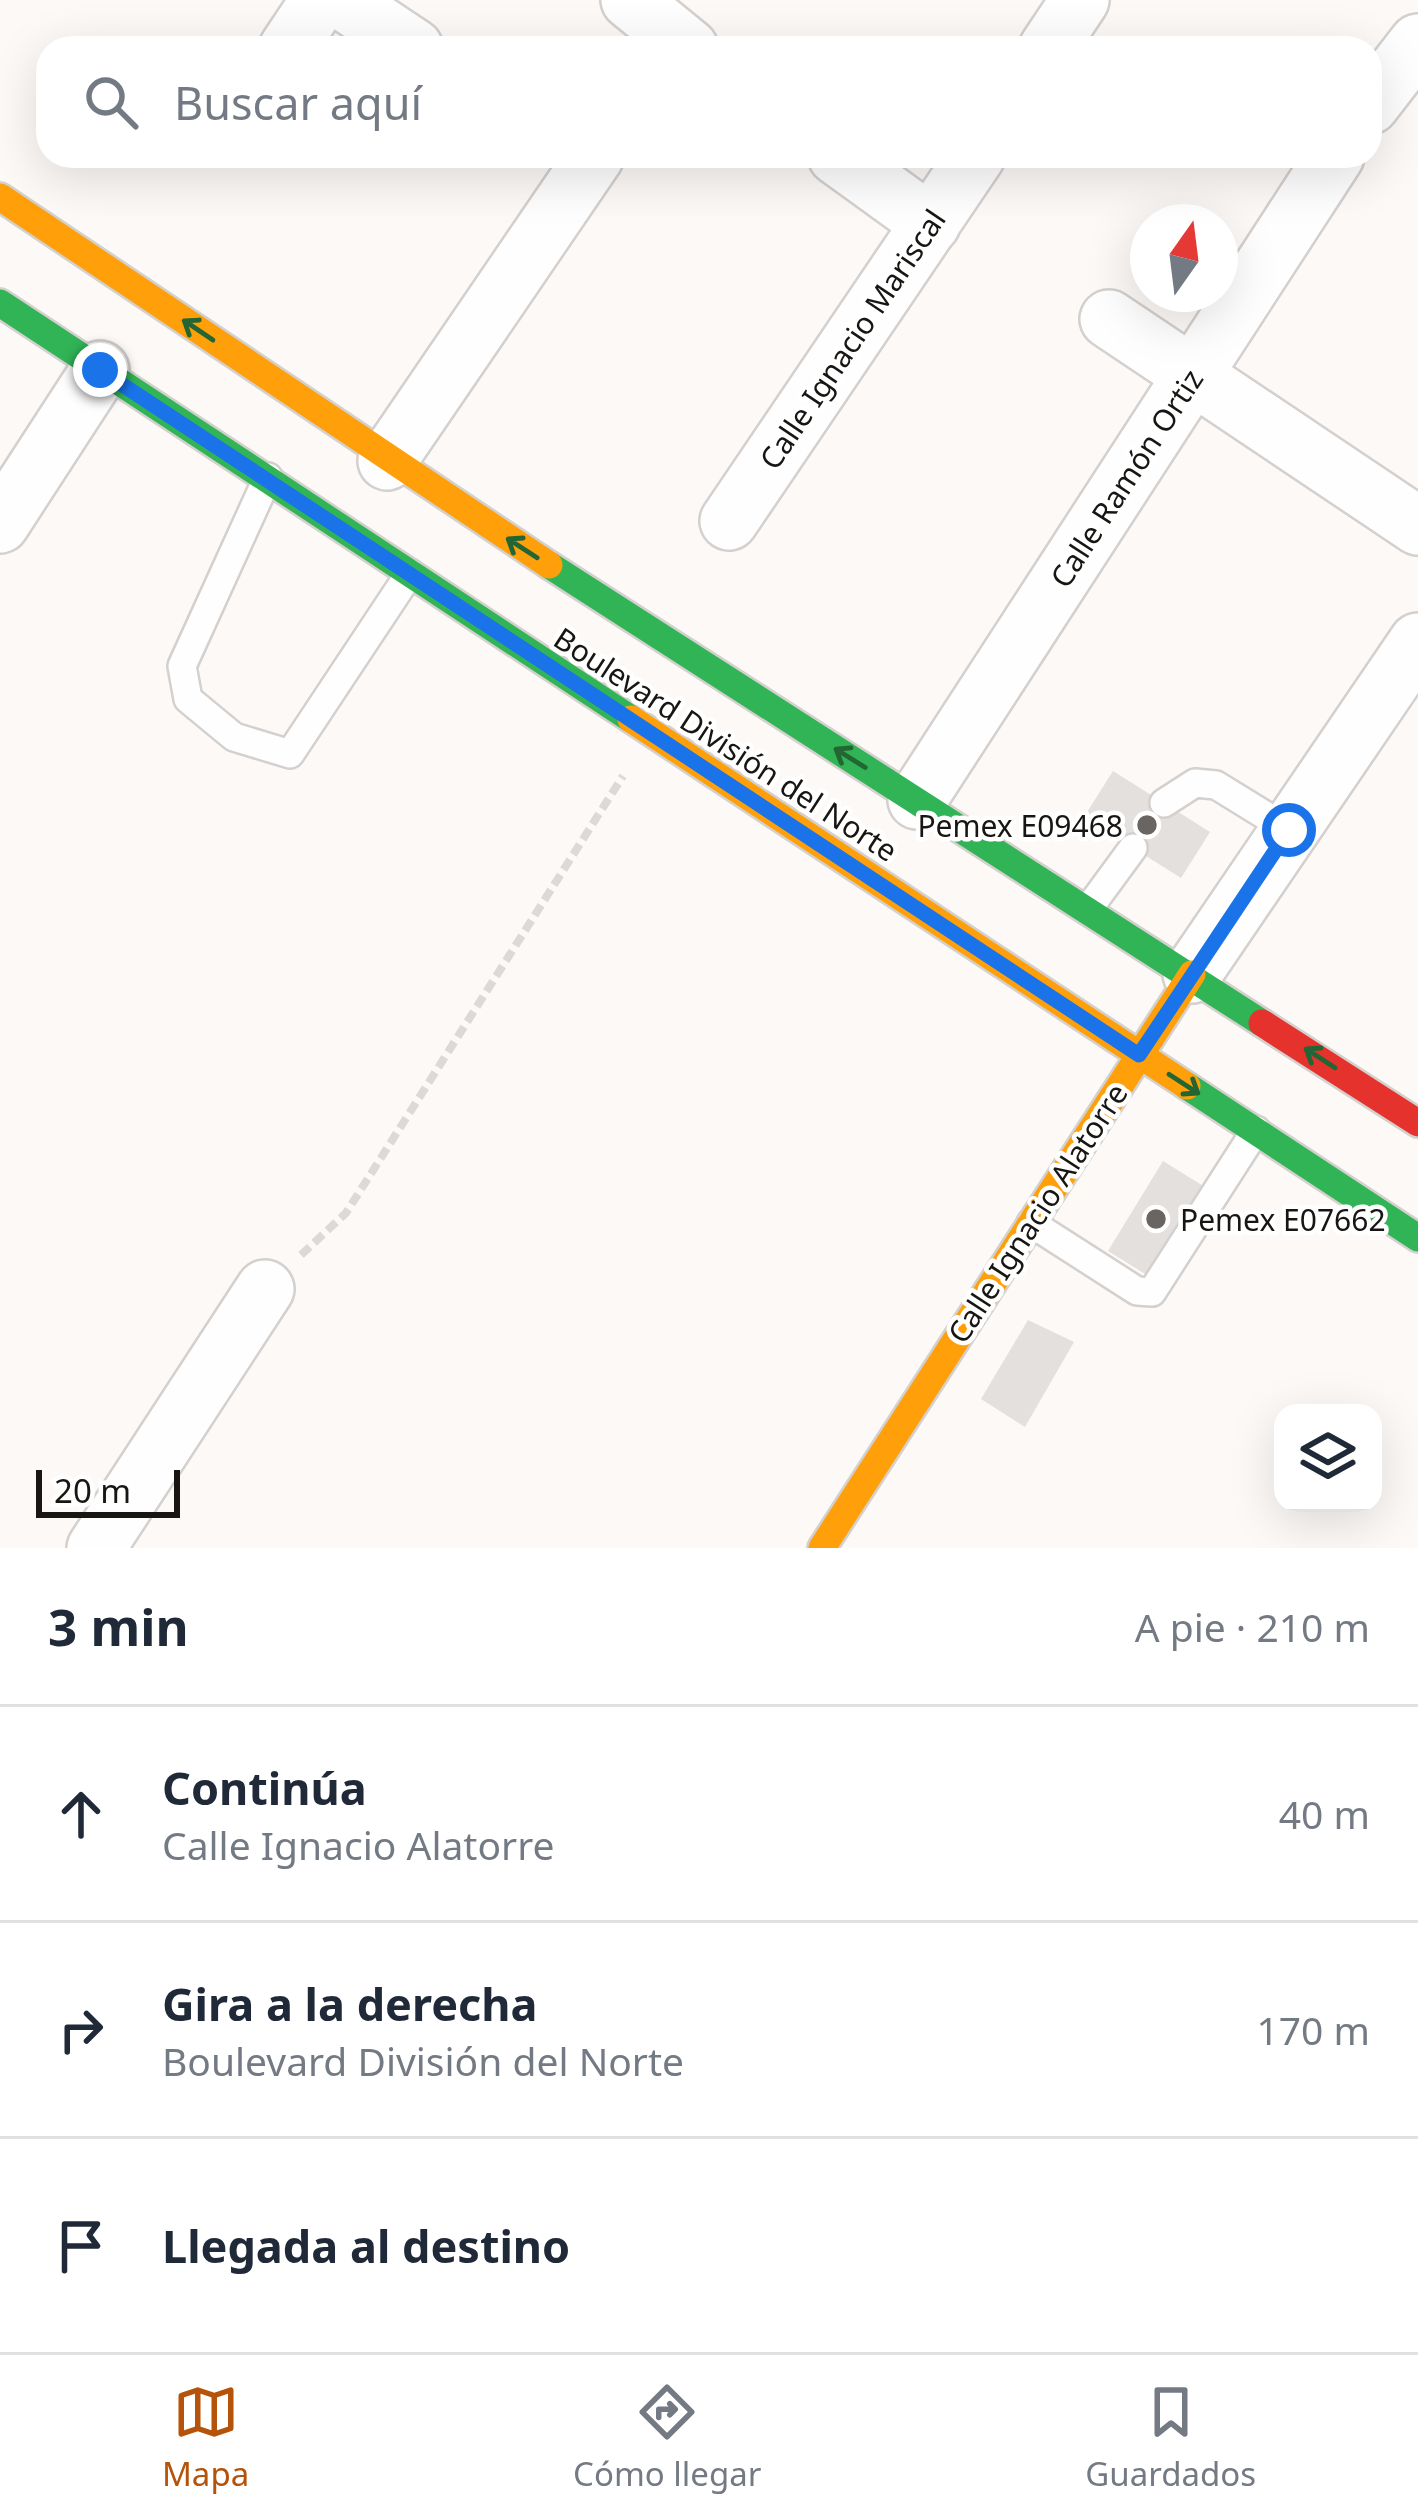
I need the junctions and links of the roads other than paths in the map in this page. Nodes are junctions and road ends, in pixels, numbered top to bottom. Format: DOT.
graph roads {
  1 [pos="320,0"];
  2 [pos="342,0"];
  3 [pos="630,0"];
  4 [pos="1080,0"];
  5 [pos="296,36"];
  6 [pos="396,36"];
  7 [pos="668,36"];
  8 [pos="1056,36"];
  9 [pos="1418,44"];
  10 [pos="1382,90"];
  11 [pos="580,168"];
  12 [pos="854,168"];
  13 [pos="968,168"];
  14 [pos="1327,168"];
  15 [pos="0,197"];
  16 [pos="931,224"];
  17 [pos="0,303"];
  18 [pos="1109,319"];
  19 [pos="100,370"];
  20 [pos="1194,374"];
  21 [pos="388,460"];
  22 [pos="268,477"];
  23 [pos="729,521"];
  24 [pos="0,524"];
  25 [pos="1418,526"];
  26 [pos="410,573"];
  27 [pos="1418,642"];
  28 [pos="917,800"];
  29 [pos="1164,803"];
  30 [pos="1289,830"];
  31 [pos="1133,848"];
  32 [pos="1089,908"];
  33 [pos="1192,974"];
  34 [pos="1139,1055"];
  35 [pos="1418,1123"];
  36 [pos="1256,1130"];
  37 [pos="1031,1223"];
  38 [pos="1418,1238"];
  39 [pos="265,1289"];
  40 [pos="96,1548"];
  41 [pos="822,1548"];
  1 -- 5 [label="street"];
  2 -- 6 [label="street"];
  3 -- 7 [label="street"];
  4 -- 8 [label="street"];
  9 -- 10 [label="street"];
  11 -- 21 [label="street"];
  12 -- 16 [label="street"];
  13 -- 16 [label="street, Calle Ignacio Mariscal"];
  14 -- 20 [label="street, Calle Ramón Ortiz"];
  21 -- 15 [label="main road, Boulevard División del Norte, one-way"];
  16 -- 23 [label="street, Calle Ignacio Mariscal"];
  17 -- 19 [label="main road, Boulevard División del Norte"];
  18 -- 20 [label="street"];
  19 -- 22 [label="main road, Boulevard División del Norte"];
  19 -- 24 [label="street"];
  20 -- 25 [label="street"];
  20 -- 28 [label="street, Calle Ramón Ortiz"];
  28 -- 21 [label="main road, Boulevard División del Norte, one-way"];
  22 -- 26 [label="main road, Boulevard División del Norte"];
  22 -- 26 [label="lane"];
  26 -- 34 [label="main road, Boulevard División del Norte"];
  27 -- 30 [label="street, Calle Ignacio Alatorre"];
  28 -- 32 [label="main road, Boulevard División del Norte"];
  29 -- 30 [label="lane"];
  30 -- 33 [label="street, Calle Ignacio Alatorre"];
  31 -- 32 [label="lane"];
  32 -- 33 [label="main road, Boulevard División del Norte"];
  33 -- 34 [label="main road, Calle Ignacio Alatorre"];
  35 -- 33 [label="main road, Boulevard División del Norte, one-way"];
  34 -- 36 [label="main road, Boulevard División del Norte, one-way"];
  34 -- 37 [label="main road, Calle Ignacio Alatorre"];
  36 -- 37 [label="lane"];
  36 -- 38 [label="main road, Boulevard División del Norte"];
  37 -- 41 [label="main road, Calle Ignacio Alatorre"];
  39 -- 40 [label="street"];
}
